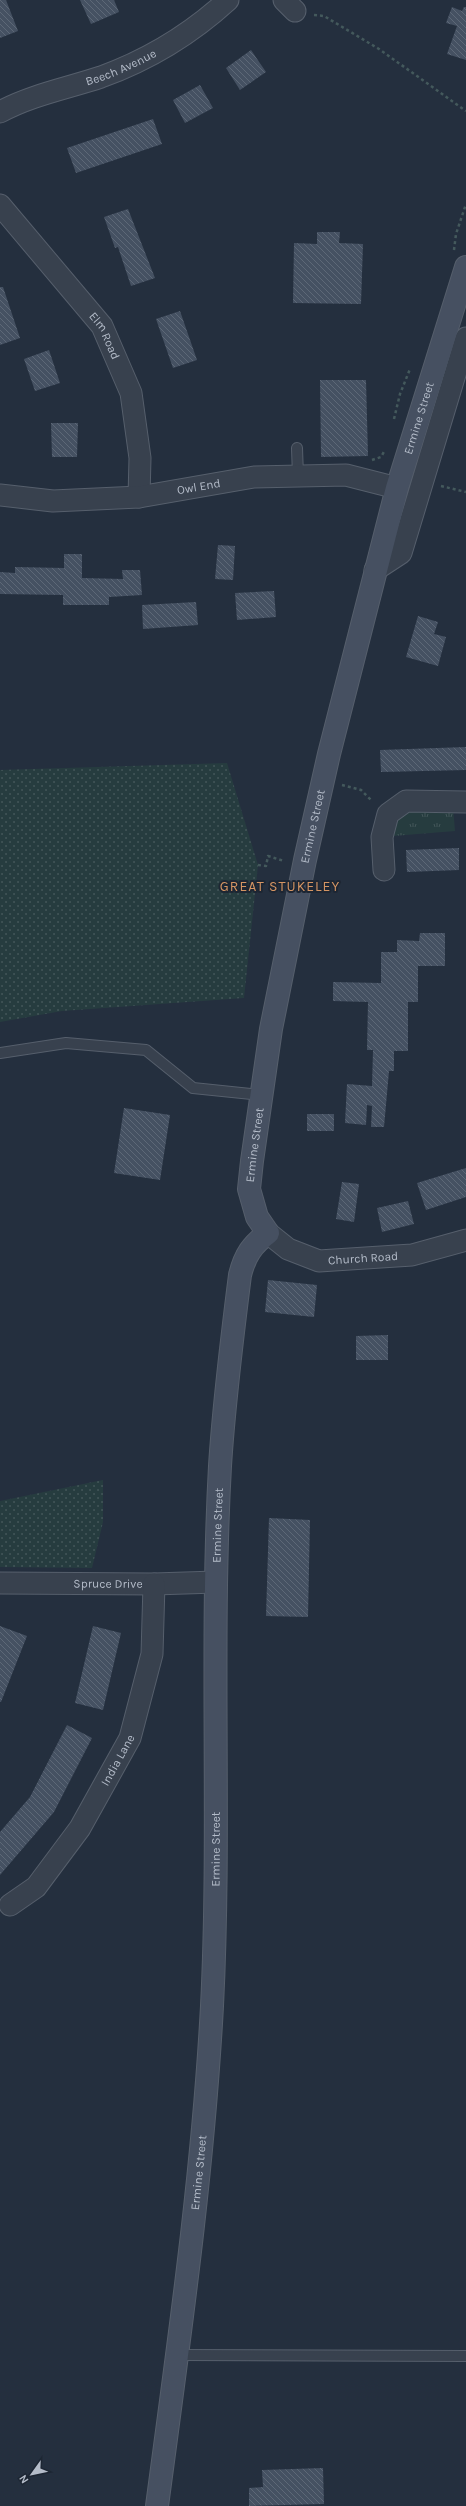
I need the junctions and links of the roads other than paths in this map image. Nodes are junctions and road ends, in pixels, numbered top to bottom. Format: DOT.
graph roads {
  1 [pos="228,0"];
  2 [pos="0,112"];
  3 [pos="0,205"];
  4 [pos="466,267"];
  5 [pos="466,338"];
  6 [pos="296,448"];
  7 [pos="298,476"];
  8 [pos="397,488"];
  9 [pos="0,495"];
  10 [pos="139,497"];
  11 [pos="375,570"];
  12 [pos="466,802"];
  13 [pos="384,870"];
  14 [pos="0,1052"];
  15 [pos="261,1094"];
  16 [pos="268,1232"];
  17 [pos="466,1240"];
  18 [pos="216,1582"];
  19 [pos="0,1583"];
  20 [pos="154,1584"];
  21 [pos="10,1905"];
  22 [pos="178,2355"];
  23 [pos="466,2356"];
  24 [pos="158,2506"];
  1 -- 2 [label="street, Beech Avenue"];
  3 -- 10 [label="street, Elm Road"];
  4 -- 8 [label="street, Ermine Street"];
  5 -- 11 [label="street, Ermine Street"];
  6 -- 7 [label="lane"];
  7 -- 8 [label="street, Owl End"];
  7 -- 10 [label="street, Owl End"];
  8 -- 11 [label="street, Ermine Street"];
  9 -- 10 [label="street, Owl End"];
  11 -- 15 [label="street, Ermine Street"];
  12 -- 13 [label="street"];
  14 -- 15 [label="lane"];
  15 -- 16 [label="street, Ermine Street"];
  16 -- 17 [label="street, Church Road"];
  16 -- 18 [label="street, Ermine Street"];
  18 -- 20 [label="street, Spruce Drive"];
  18 -- 22 [label="street, Ermine Street"];
  19 -- 20 [label="street, Spruce Drive"];
  20 -- 21 [label="street, India Lane"];
  22 -- 23 [label="lane"];
  22 -- 24 [label="street, Ermine Street"];
}
